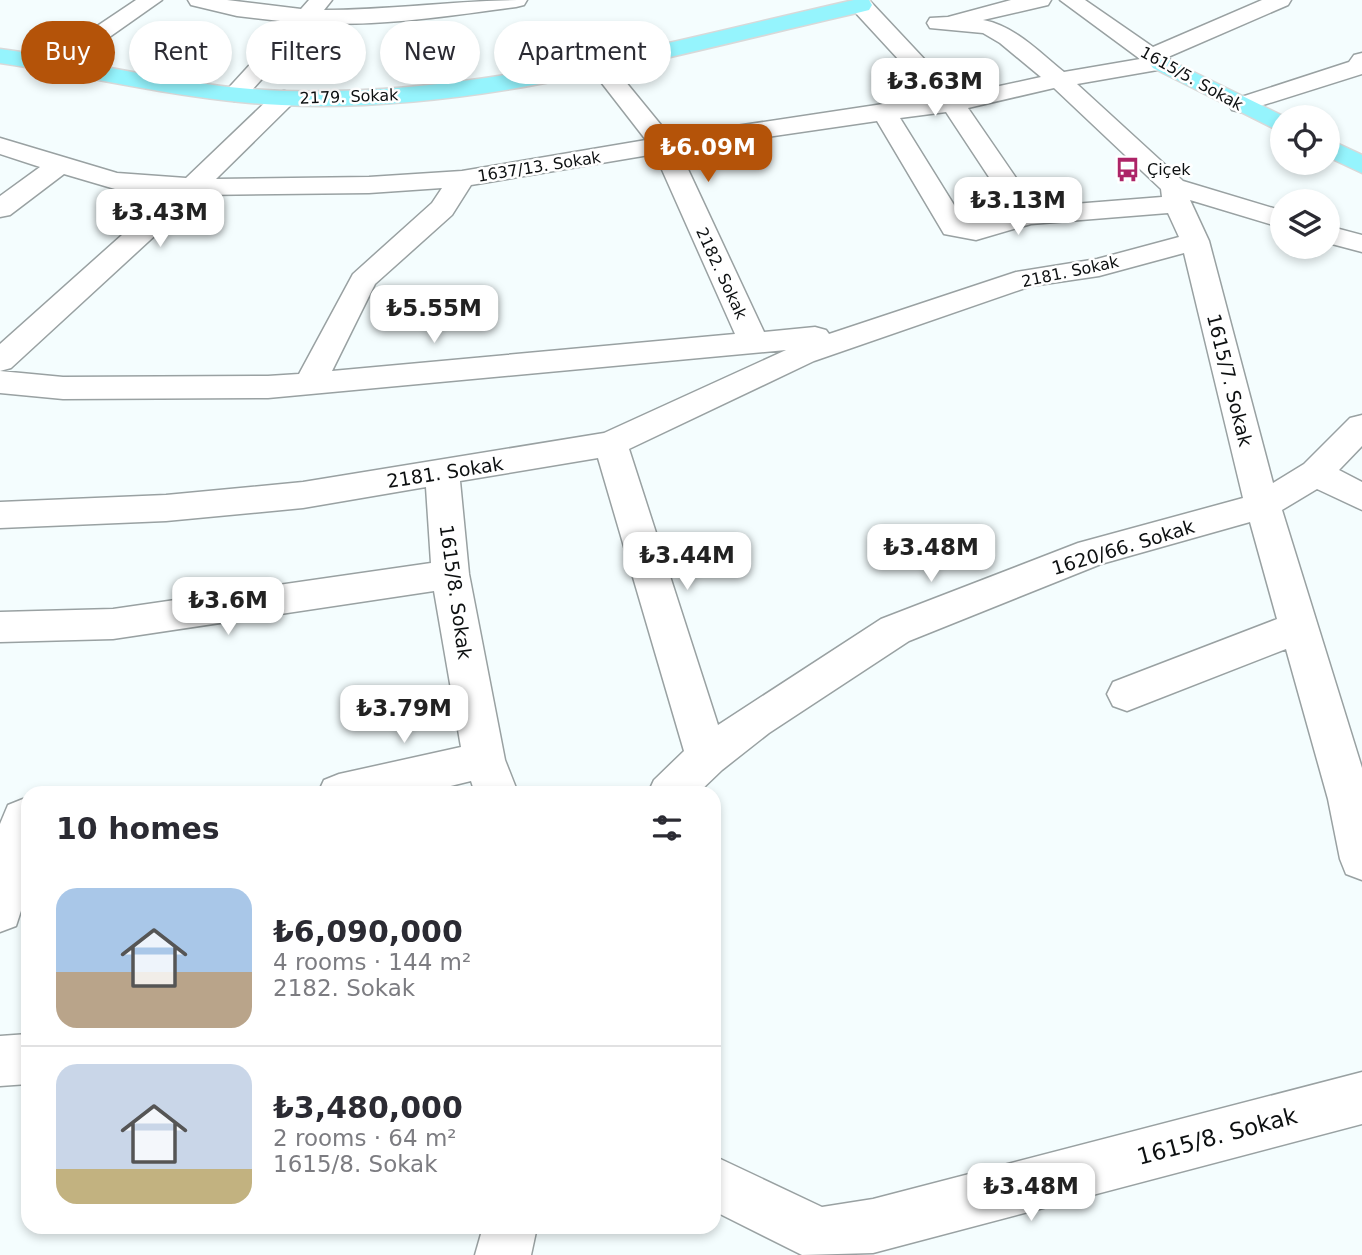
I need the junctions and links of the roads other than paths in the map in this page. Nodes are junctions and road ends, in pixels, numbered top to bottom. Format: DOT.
graph roads {
  1 [pos="151,0"];
  2 [pos="199,0"];
  3 [pos="516,0"];
  4 [pos="1040,0"];
  5 [pos="1071,0"];
  6 [pos="1280,0"];
  7 [pos="858,3"];
  8 [pos="315,8"];
  9 [pos="920,22"];
  10 [pos="115,24"];
  11 [pos="671,47"];
  12 [pos="0,56"];
  13 [pos="21,59"];
  14 [pos="1155,60"];
  15 [pos="1362,60"];
  16 [pos="115,76"];
  17 [pos="1059,80"];
  18 [pos="494,82"];
  19 [pos="615,84"];
  20 [pos="235,94"];
  21 [pos="284,98"];
  22 [pos="953,104"];
  23 [pos="1241,105"];
  24 [pos="883,111"];
  25 [pos="1270,120"];
  26 [pos="0,146"];
  27 [pos="664,147"];
  28 [pos="1340,153"];
  29 [pos="59,165"];
  30 [pos="1362,165"];
  31 [pos="462,179"];
  32 [pos="192,187"];
  33 [pos="1176,195"];
  34 [pos="0,209"];
  35 [pos="1028,216"];
  36 [pos="1270,217"];
  37 [pos="1340,238"];
  38 [pos="1195,241"];
  39 [pos="1362,244"];
  40 [pos="1001,255"];
  41 [pos="866,332"];
  42 [pos="754,343"];
  43 [pos="0,361"];
  44 [pos="0,382"];
  45 [pos="309,383"];
  46 [pos="1362,426"];
  47 [pos="611,444"];
  48 [pos="442,472"];
  49 [pos="1316,473"];
  50 [pos="1362,497"];
  51 [pos="1263,505"];
  52 [pos="0,515"];
  53 [pos="450,575"];
  54 [pos="0,627"];
  55 [pos="1299,627"];
  56 [pos="1127,694"];
  57 [pos="707,757"];
  58 [pos="491,776"];
  59 [pos="402,786"];
  60 [pos="676,786"];
  61 [pos="1356,796"];
  62 [pos="21,827"];
  63 [pos="1362,859"];
  64 [pos="0,910"];
  65 [pos="21,1060"];
  66 [pos="0,1061"];
  67 [pos="1362,1098"];
  68 [pos="721,1186"];
  69 [pos="508,1234"];
  70 [pos="503,1255"];
  1 -- 10 [label="street"];
  2 -- 8 [label="street"];
  3 -- 8 [label="street"];
  4 -- 9 [label="street"];
  5 -- 14 [label="street, 1615/5. Sokak"];
  6 -- 14 [label="street, 1637/13. Sokak"];
  7 -- 9 [label="street"];
  7 -- 11 [label="main road, 2179. Sokak"];
  7 -- 22 [label="street"];
  8 -- 20 [label="street"];
  9 -- 17 [label="street, 1615/7. Sokak"];
  12 -- 13 [label="main road, 2179. Sokak"];
  14 -- 17 [label="street, 1637/13. Sokak"];
  14 -- 23 [label="main road, 1615/5. Sokak"];
  15 -- 23 [label="street"];
  16 -- 20 [label="main road, 2179. Sokak"];
  17 -- 22 [label="street, 1637/13. Sokak"];
  17 -- 33 [label="street, 1615/7. Sokak"];
  18 -- 21 [label="main road, 2179. Sokak"];
  19 -- 27 [label="street, 2182. Sokak"];
  20 -- 21 [label="main road, 2179. Sokak"];
  21 -- 32 [label="street"];
  22 -- 24 [label="street, 1637/13. Sokak"];
  22 -- 35 [label="street"];
  23 -- 25 [label="main road, 1615/5. Sokak"];
  24 -- 27 [label="street, 1637/13. Sokak"];
  24 -- 40 [label="street"];
  26 -- 29 [label="street, 1637/13. Sokak"];
  27 -- 31 [label="street, 1637/13. Sokak"];
  27 -- 42 [label="street, 2182. Sokak"];
  28 -- 30 [label="main road"];
  29 -- 32 [label="street, 1637/13. Sokak"];
  29 -- 34 [label="street"];
  31 -- 32 [label="street, 1637/13. Sokak"];
  31 -- 45 [label="street"];
  32 -- 43 [label="street"];
  33 -- 35 [label="street"];
  33 -- 36 [label="street"];
  33 -- 38 [label="street, 1615/7. Sokak"];
  35 -- 40 [label="street"];
  37 -- 39 [label="street"];
  38 -- 40 [label="street, 2181. Sokak"];
  38 -- 51 [label="street, 1615/7. Sokak"];
  40 -- 41 [label="street, 2181. Sokak"];
  41 -- 42 [label="street, 2181. Sokak"];
  41 -- 47 [label="street, 2181. Sokak"];
  42 -- 45 [label="street, 2181. Sokak"];
  44 -- 45 [label="street, 2181. Sokak"];
  46 -- 49 [label="street"];
  47 -- 48 [label="street, 2181. Sokak"];
  47 -- 57 [label="street"];
  48 -- 52 [label="street, 2181. Sokak"];
  48 -- 53 [label="street, 1615/8. Sokak"];
  49 -- 50 [label="street"];
  49 -- 51 [label="street, 1620/66. Sokak"];
  51 -- 55 [label="street, 1615/7. Sokak"];
  51 -- 57 [label="street, 1620/66. Sokak"];
  53 -- 54 [label="street"];
  53 -- 58 [label="street, 1615/8. Sokak"];
  55 -- 56 [label="street"];
  55 -- 61 [label="street, 1615/7. Sokak"];
  57 -- 60 [label="street, 1620/66. Sokak"];
  58 -- 59 [label="street"];
  61 -- 63 [label="street, 1615/7. Sokak"];
  62 -- 64 [label="street"];
  65 -- 66 [label="street"];
  67 -- 68 [label="street, 1615/8. Sokak"];
  69 -- 70 [label="street"];
}
